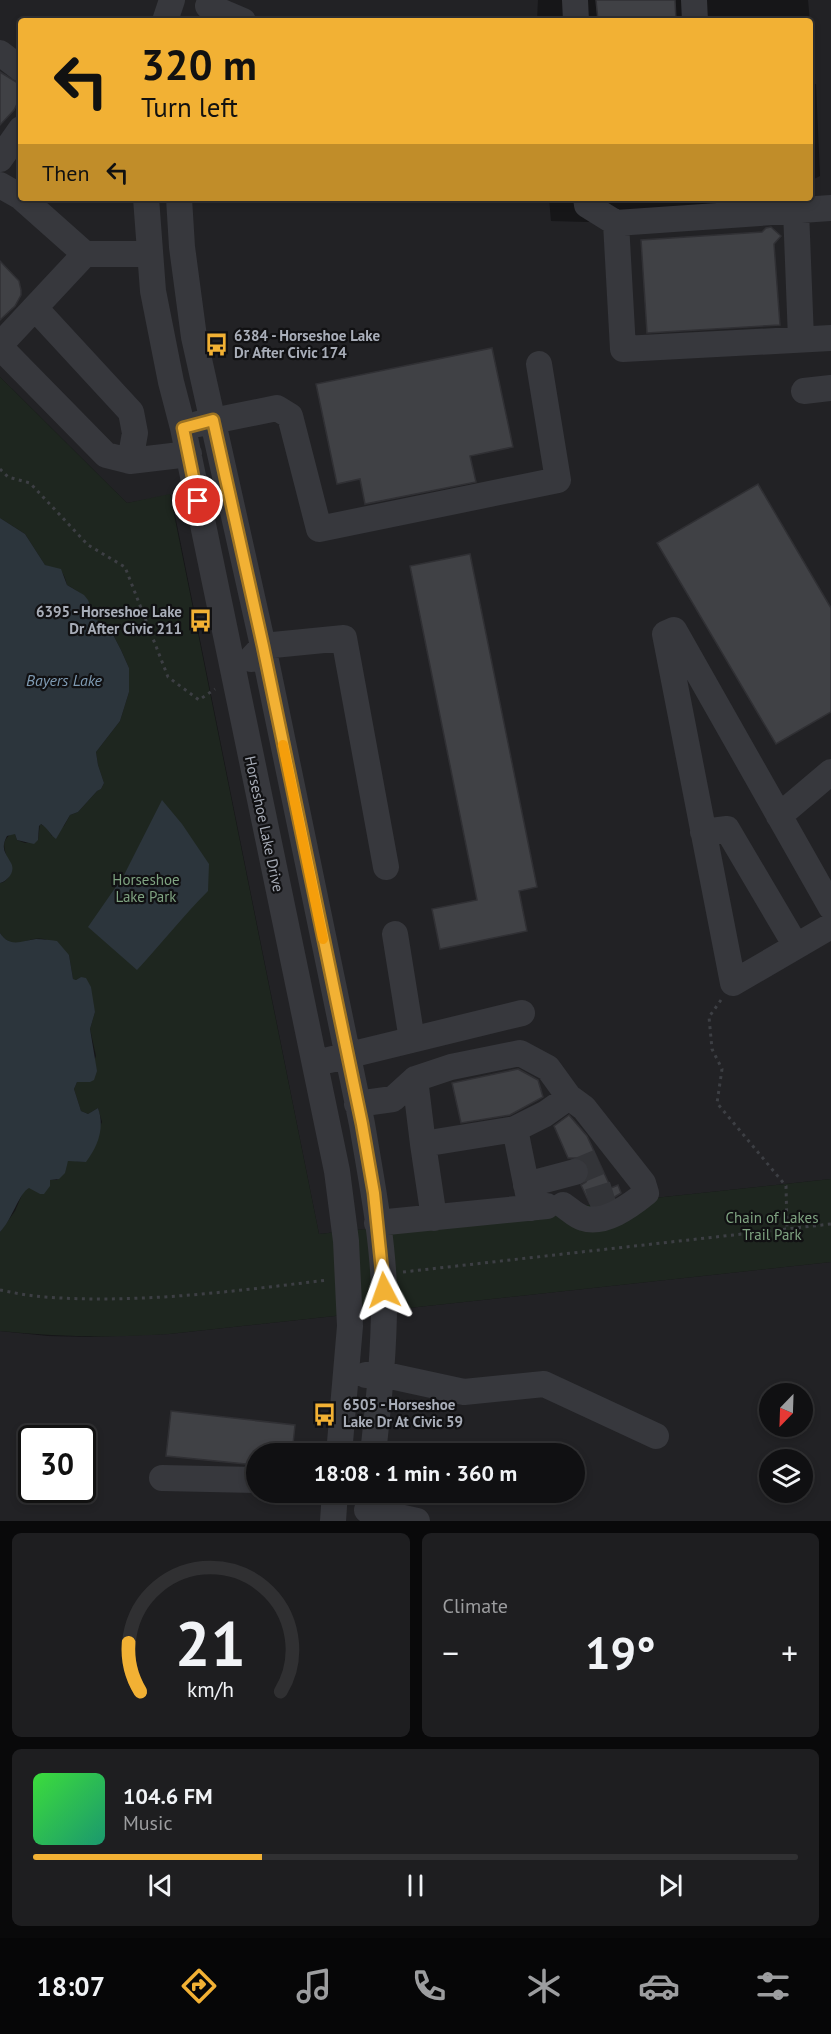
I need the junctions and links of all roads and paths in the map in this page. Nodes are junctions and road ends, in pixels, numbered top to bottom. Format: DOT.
graph roads {
  1 [pos="171,0"];
  2 [pos="575,0"];
  3 [pos="694,0"];
  4 [pos="207,9"];
  5 [pos="166,18"];
  6 [pos="234,18"];
  7 [pos="576,18"];
  8 [pos="696,18"];
  9 [pos="0,53"];
  10 [pos="18,67"];
  11 [pos="18,133"];
  12 [pos="0,159"];
  13 [pos="0,185"];
  14 [pos="18,196"];
  15 [pos="25,201"];
  16 [pos="146,201"];
  17 [pos="179,201"];
  18 [pos="586,201"];
  19 [pos="707,207"];
  20 [pos="831,208"];
  21 [pos="796,210"];
  22 [pos="616,223"];
  23 [pos="85,254"];
  24 [pos="150,254"];
  25 [pos="35,308"];
  26 [pos="831,338"];
  27 [pos="801,339"];
  28 [pos="0,346"];
  29 [pos="539,364"];
  30 [pos="831,388"];
  31 [pos="804,391"];
  32 [pos="213,420"];
  33 [pos="183,428"];
  34 [pos="189,454"];
  35 [pos="130,461"];
  36 [pos="0,469"];
  37 [pos="263,646"];
  38 [pos="233,676"];
  39 [pos="831,772"];
  40 [pos="779,816"];
  41 [pos="703,832"];
  42 [pos="386,867"];
  43 [pos="822,871"];
  44 [pos="831,907"];
  45 [pos="831,926"];
  46 [pos="394,934"];
  47 [pos="796,946"];
  48 [pos="733,983"];
  49 [pos="522,1013"];
  50 [pos="412,1040"];
  51 [pos="346,1056"];
  52 [pos="315,1064"];
  53 [pos="415,1079"];
  54 [pos="569,1096"];
  55 [pos="357,1104"];
  56 [pos="515,1129"];
  57 [pos="423,1144"];
  58 [pos="575,1172"];
  59 [pos="529,1196"];
  60 [pos="589,1202"];
  61 [pos="563,1205"];
  62 [pos="434,1218"];
  63 [pos="377,1223"];
  64 [pos="831,1224"];
  65 [pos="787,1229"];
  66 [pos="382,1274"];
  67 [pos="348,1278"];
  68 [pos="0,1290"];
  69 [pos="381,1374"];
  70 [pos="347,1376"];
  71 [pos="656,1436"];
  72 [pos="340,1443"];
  73 [pos="374,1443"];
  74 [pos="162,1478"];
  75 [pos="246,1480"];
  76 [pos="334,1503"];
  77 [pos="367,1508"];
  78 [pos="333,1521"];
  79 [pos="417,1521"];
  1 -- 5 [label="street"];
  2 -- 7 [label="street"];
  3 -- 8 [label="street"];
  4 -- 6 [label="street"];
  9 -- 10 [label="street"];
  11 -- 12 [label="street"];
  13 -- 14 [label="street"];
  15 -- 23 [label="street"];
  16 -- 24 [label="street, Horseshoe Lake Drive"];
  17 -- 32 [label="street"];
  18 -- 22 [label="street"];
  19 -- 21 [label="street"];
  19 -- 22 [label="street"];
  20 -- 21 [label="street"];
  21 -- 27 [label="street"];
  22 -- 27 [label="street"];
  23 -- 24 [label="street"];
  23 -- 25 [label="street"];
  24 -- 33 [label="street, Horseshoe Lake Drive"];
  25 -- 28 [label="street"];
  25 -- 35 [label="street"];
  26 -- 27 [label="street"];
  28 -- 35 [label="street"];
  29 -- 32 [label="street"];
  30 -- 31 [label="street"];
  32 -- 33 [label="street"];
  32 -- 37 [label="street"];
  33 -- 34 [label="street, Horseshoe Lake Drive"];
  34 -- 35 [label="street"];
  34 -- 38 [label="street, Horseshoe Lake Drive"];
  36 -- 38 [label="path"];
  37 -- 38 [label="street"];
  37 -- 42 [label="street"];
  37 -- 51 [label="street"];
  38 -- 52 [label="street, Horseshoe Lake Drive"];
  39 -- 40 [label="street"];
  40 -- 41 [label="street"];
  40 -- 43 [label="street"];
  41 -- 47 [label="street"];
  41 -- 48 [label="street"];
  43 -- 44 [label="street"];
  45 -- 47 [label="street"];
  46 -- 50 [label="street"];
  47 -- 48 [label="street"];
  48 -- 65 [label="path"];
  49 -- 50 [label="street"];
  50 -- 51 [label="street"];
  51 -- 52 [label="street"];
  51 -- 55 [label="street"];
  52 -- 67 [label="street, Horseshoe Lake Drive"];
  53 -- 54 [label="street"];
  53 -- 55 [label="street"];
  53 -- 57 [label="street"];
  54 -- 56 [label="street"];
  54 -- 61 [label="street"];
  55 -- 63 [label="street"];
  56 -- 57 [label="street"];
  56 -- 59 [label="street"];
  57 -- 62 [label="street"];
  58 -- 59 [label="street"];
  59 -- 61 [label="street"];
  59 -- 62 [label="street"];
  60 -- 61 [label="street"];
  62 -- 63 [label="street"];
  63 -- 66 [label="street"];
  64 -- 65 [label="path"];
  65 -- 66 [label="path"];
  66 -- 69 [label="street"];
  67 -- 68 [label="path"];
  67 -- 70 [label="street, Horseshoe Lake Drive"];
  69 -- 70 [label="street"];
  69 -- 71 [label="street"];
  69 -- 73 [label="street"];
  70 -- 72 [label="street, Horseshoe Lake Drive"];
  74 -- 75 [label="street"];
  76 -- 78 [label="street"];
  77 -- 79 [label="street"];
}
